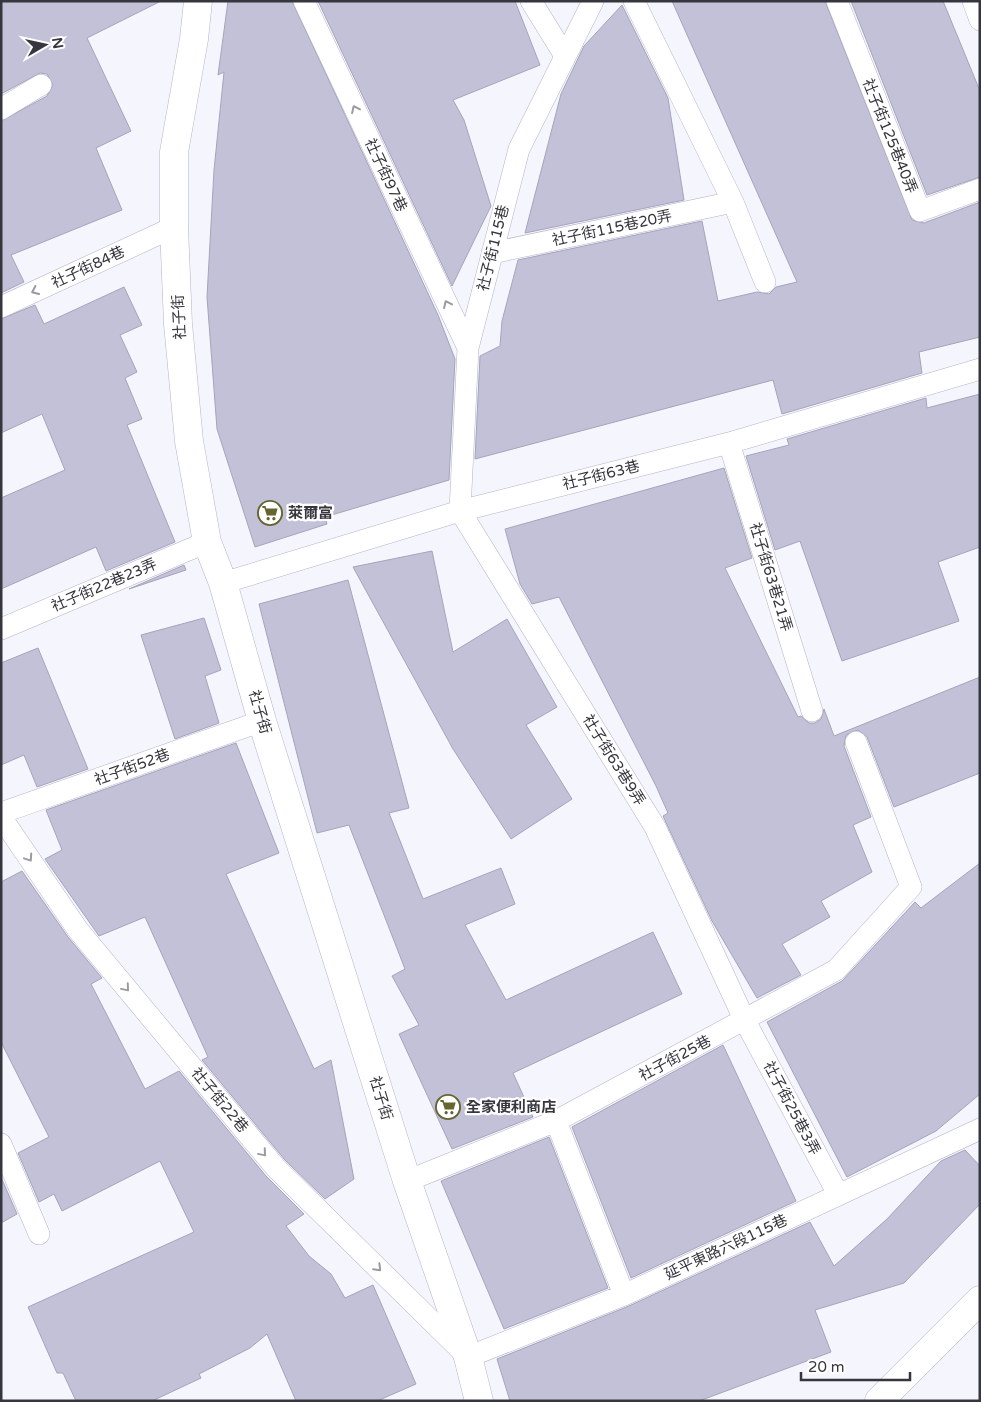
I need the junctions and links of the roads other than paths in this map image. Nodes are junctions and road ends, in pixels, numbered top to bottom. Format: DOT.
graph roads {
  1 [pos="198,1"];
  2 [pos="304,1"];
  3 [pos="530,1"];
  4 [pos="593,1"];
  5 [pos="634,1"];
  6 [pos="837,1"];
  7 [pos="565,56"];
  8 [pos="41,85"];
  9 [pos="1,110"];
  10 [pos="980,188"];
  11 [pos="732,202"];
  12 [pos="174,227"];
  13 [pos="492,254"];
  14 [pos="765,282"];
  15 [pos="1,307"];
  16 [pos="468,348"];
  17 [pos="980,369"];
  18 [pos="729,443"];
  19 [pos="460,511"];
  20 [pos="207,542"];
  21 [pos="223,583"];
  22 [pos="1,629"];
  23 [pos="812,711"];
  24 [pos="262,721"];
  25 [pos="856,742"];
  26 [pos="1,813"];
  27 [pos="1,817"];
  28 [pos="745,1021"];
  29 [pos="556,1121"];
  30 [pos="980,1129"];
  31 [pos="1,1144"];
  32 [pos="407,1180"];
  33 [pos="838,1194"];
  34 [pos="39,1234"];
  35 [pos="624,1294"];
  36 [pos="980,1300"];
  37 [pos="468,1357"];
  38 [pos="480,1401"];
  39 [pos="880,1401"];
  1 -- 12 [label="street, 社子街"];
  16 -- 2 [label="lane, 社子街97巷, one-way"];
  3 -- 7 [label="lane"];
  4 -- 7 [label="lane, 社子街115巷"];
  5 -- 11 [label="lane"];
  6 -- 10 [label="lane, 社子街125巷40弄"];
  7 -- 13 [label="lane, 社子街115巷"];
  8 -- 9 [label="lane"];
  11 -- 13 [label="lane, 社子街115巷20弄"];
  11 -- 14 [label="lane"];
  12 -- 15 [label="lane, 社子街84巷, one-way"];
  12 -- 20 [label="street, 社子街"];
  13 -- 16 [label="lane, 社子街115巷"];
  16 -- 19 [label="lane, 社子街115巷"];
  17 -- 18 [label="lane, 社子街63巷"];
  18 -- 19 [label="lane, 社子街63巷"];
  18 -- 23 [label="lane, 社子街63巷21弄"];
  19 -- 21 [label="lane, 社子街63巷"];
  19 -- 28 [label="lane, 社子街63巷9弄"];
  20 -- 21 [label="street, 社子街"];
  20 -- 22 [label="lane, 社子街22巷23弄"];
  21 -- 24 [label="street, 社子街"];
  24 -- 26 [label="lane, 社子街52巷"];
  24 -- 32 [label="street, 社子街"];
  25 -- 28 [label="lane, 社子街25巷"];
  27 -- 37 [label="lane, 社子街22巷, one-way"];
  28 -- 29 [label="lane, 社子街25巷"];
  28 -- 33 [label="lane, 社子街25巷3弄"];
  29 -- 32 [label="lane, 社子街25巷"];
  29 -- 35 [label="lane"];
  30 -- 33 [label="lane, 延平東路六段115巷"];
  31 -- 34 [label="lane"];
  32 -- 37 [label="street, 社子街"];
  33 -- 35 [label="lane, 延平東路六段115巷"];
  35 -- 37 [label="lane, 延平東路六段115巷"];
  36 -- 39 [label="street"];
  37 -- 38 [label="street, 社子街"];
}
